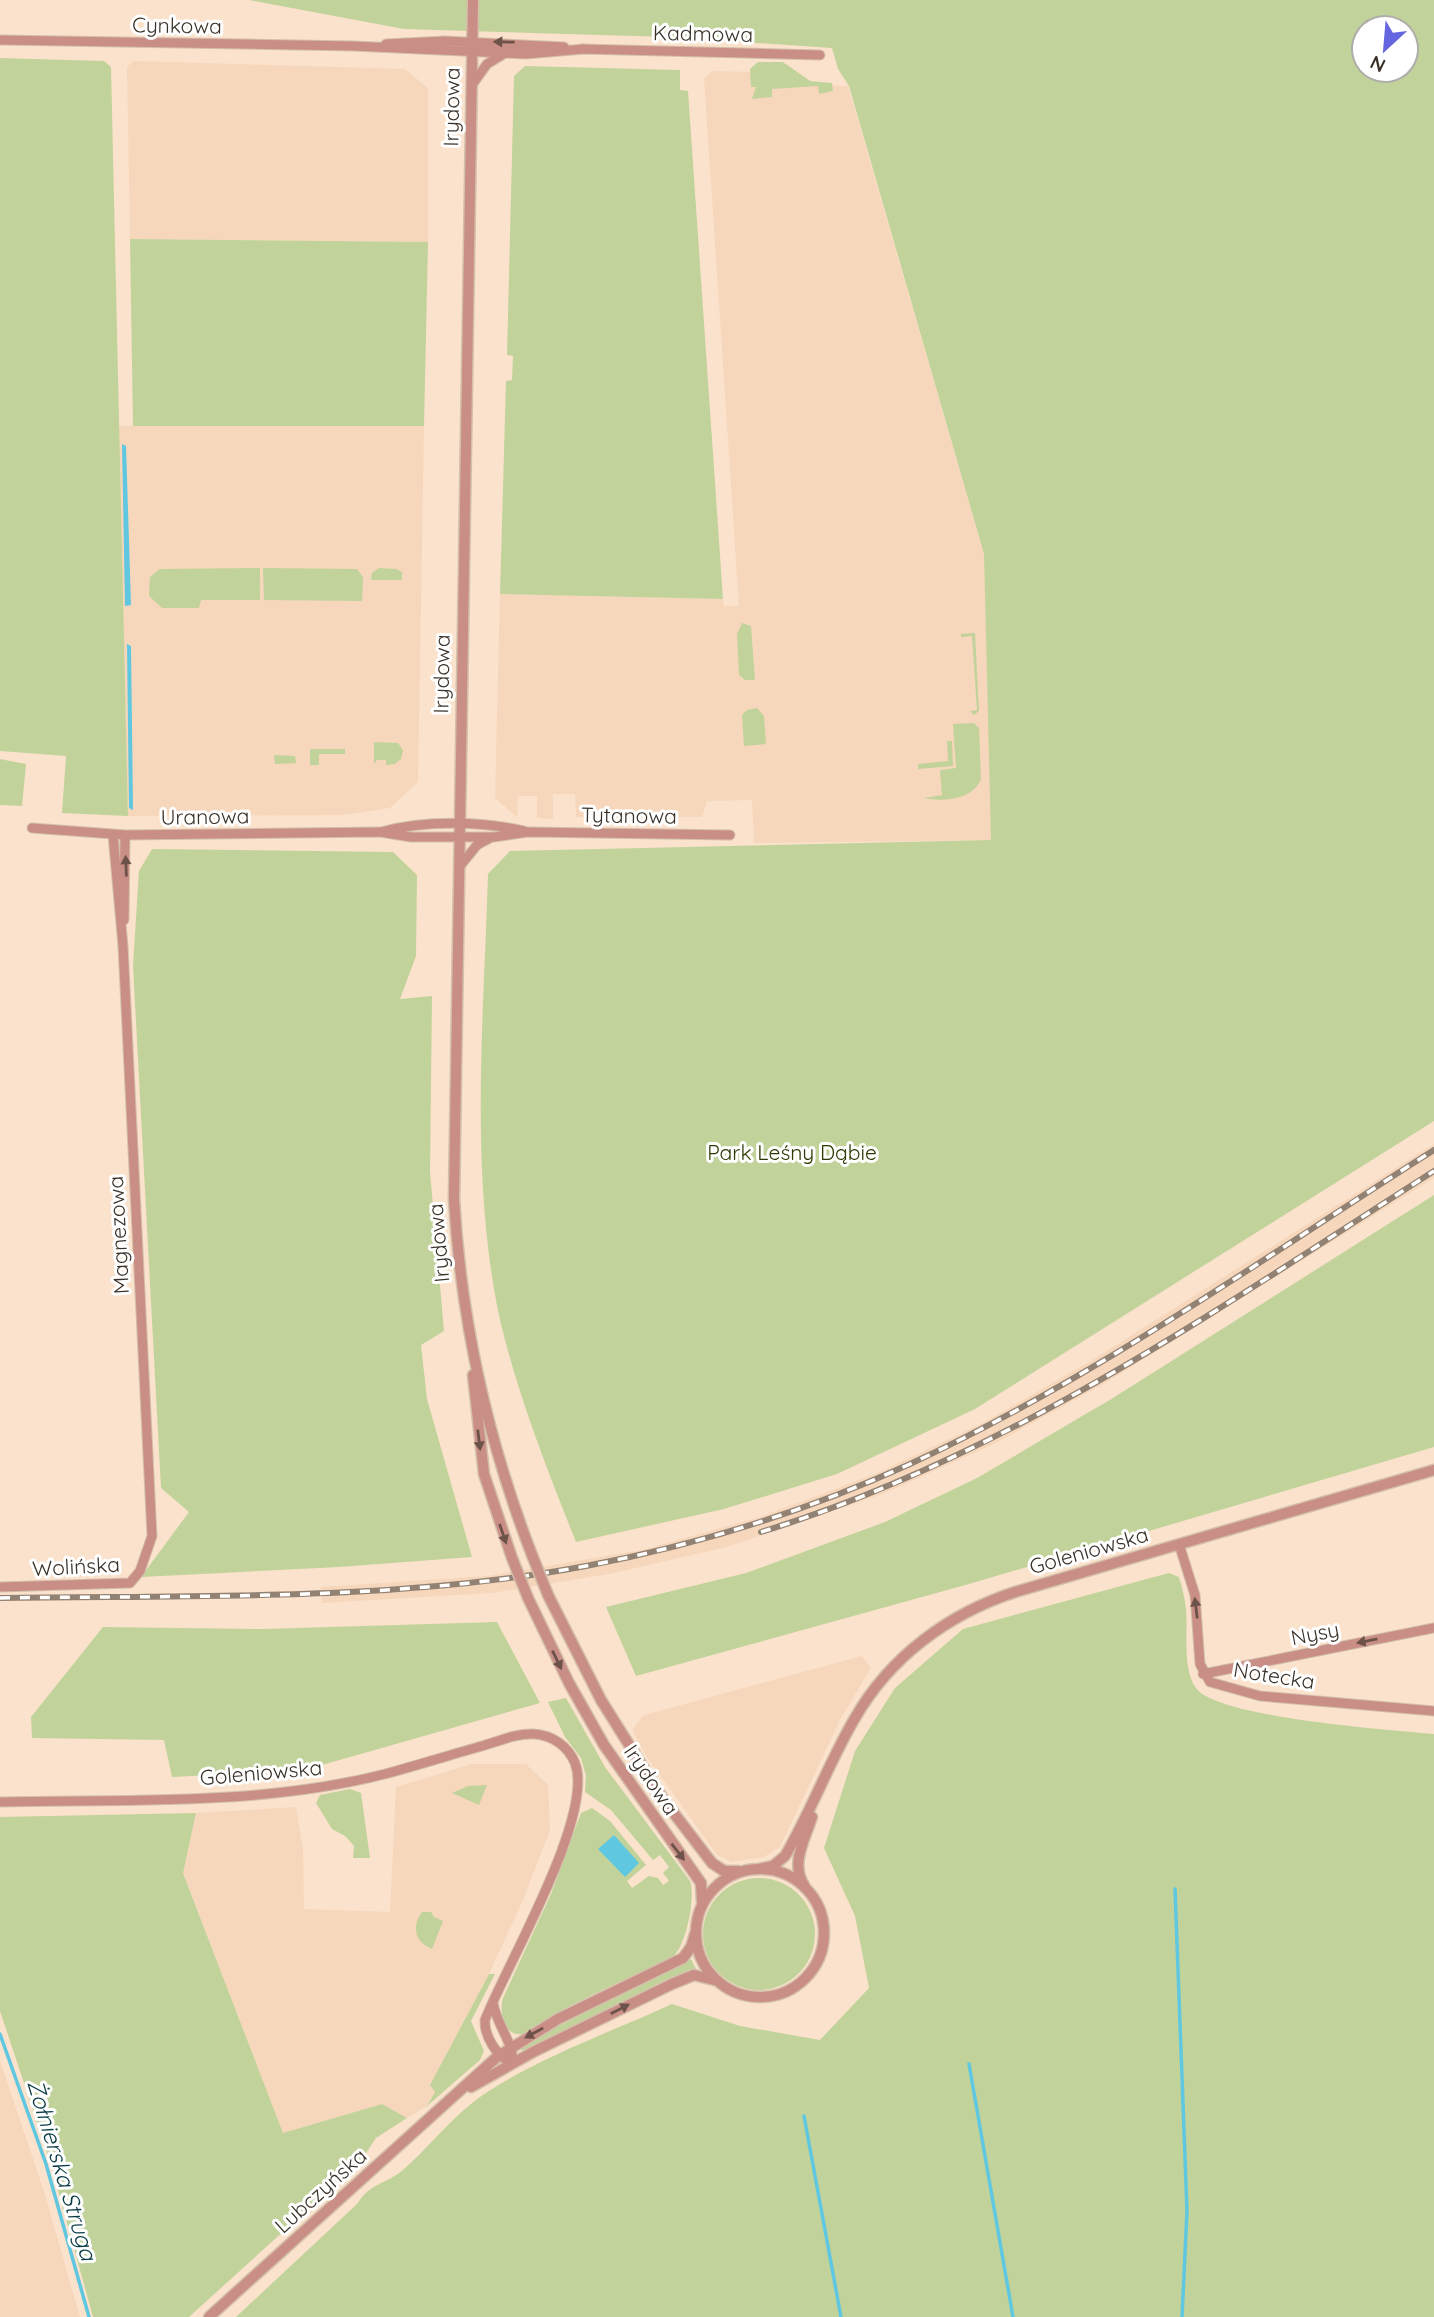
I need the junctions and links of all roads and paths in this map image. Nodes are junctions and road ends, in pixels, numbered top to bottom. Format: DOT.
graph roads {
  1 [pos="473,0"];
  2 [pos="0,40"];
  3 [pos="472,47"];
  4 [pos="584,49"];
  5 [pos="509,54"];
  6 [pos="820,55"];
  7 [pos="472,85"];
  8 [pos="32,828"];
  9 [pos="458,831"];
  10 [pos="527,832"];
  11 [pos="113,835"];
  12 [pos="125,835"];
  13 [pos="730,835"];
  14 [pos="495,837"];
  15 [pos="457,871"];
  16 [pos="123,946"];
  17 [pos="472,1348"];
  18 [pos="1434,1470"];
  19 [pos="152,1523"];
  20 [pos="1179,1545"];
  21 [pos="0,1587"];
  22 [pos="1434,1628"];
  23 [pos="1203,1674"];
  24 [pos="1434,1711"];
  25 [pos="827,1775"];
  26 [pos="0,1802"];
  27 [pos="759,1869"];
  28 [pos="744,1871"];
  29 [pos="805,1887"];
  30 [pos="699,1912"];
  31 [pos="696,1931"];
  32 [pos="721,1984"];
  33 [pos="494,2003"];
  34 [pos="511,2047"];
  35 [pos="499,2055"];
  36 [pos="512,2063"];
  37 [pos="459,2093"];
  38 [pos="209,2317"];
  1 -- 3 [label="street, Irydowa"];
  2 -- 3 [label="street, Cynkowa"];
  4 -- 3 [label="street, Kadmowa, one-way"];
  3 -- 5 [label="street, Kadmowa"];
  3 -- 7 [label="street, Irydowa"];
  4 -- 5 [label="street, Kadmowa"];
  4 -- 6 [label="street, Kadmowa"];
  5 -- 7 [label="street, Kadmowa"];
  7 -- 9 [label="street, Irydowa"];
  8 -- 11 [label="street, Uranowa"];
  9 -- 10 [label="street, Tytanowa"];
  9 -- 12 [label="street, Uranowa"];
  9 -- 14 [label="street, Tytanowa"];
  9 -- 15 [label="street, Irydowa"];
  10 -- 13 [label="street, Tytanowa"];
  10 -- 14 [label="street, Tytanowa"];
  11 -- 12 [label="street, Uranowa"];
  11 -- 16 [label="street, Magnezowa"];
  16 -- 12 [label="street, Magnezowa, one-way"];
  14 -- 15 [label="street, Tytanowa"];
  15 -- 17 [label="street, Irydowa"];
  16 -- 19 [label="street, Magnezowa"];
  17 -- 28 [label="street, Irydowa, bridge"];
  17 -- 30 [label="street, Irydowa, one-way, bridge"];
  18 -- 20 [label="street, Goleniowska"];
  19 -- 21 [label="street, Wolińska"];
  23 -- 20 [label="street, Notecka, one-way"];
  20 -- 25 [label="street, Goleniowska"];
  22 -- 23 [label="street, Nysy, one-way"];
  23 -- 24 [label="street, Notecka"];
  25 -- 27 [label="street, Goleniowska"];
  25 -- 29 [label="street, Goleniowska"];
  26 -- 33 [label="street, Goleniowska"];
  27 -- 28 [label="street"];
  27 -- 29 [label="street"];
  28 -- 30 [label="street"];
  29 -- 32 [label="street"];
  30 -- 31 [label="street"];
  31 -- 32 [label="street"];
  31 -- 34 [label="street, Lubczyńska, one-way"];
  36 -- 32 [label="street, Lubczyńska, one-way"];
  33 -- 34 [label="street"];
  33 -- 35 [label="street"];
  34 -- 35 [label="street, Lubczyńska"];
  34 -- 36 [label="street"];
  35 -- 36 [label="street"];
  35 -- 37 [label="street, Lubczyńska"];
  36 -- 37 [label="street, Lubczyńska"];
  37 -- 38 [label="street, Lubczyńska"];
}
